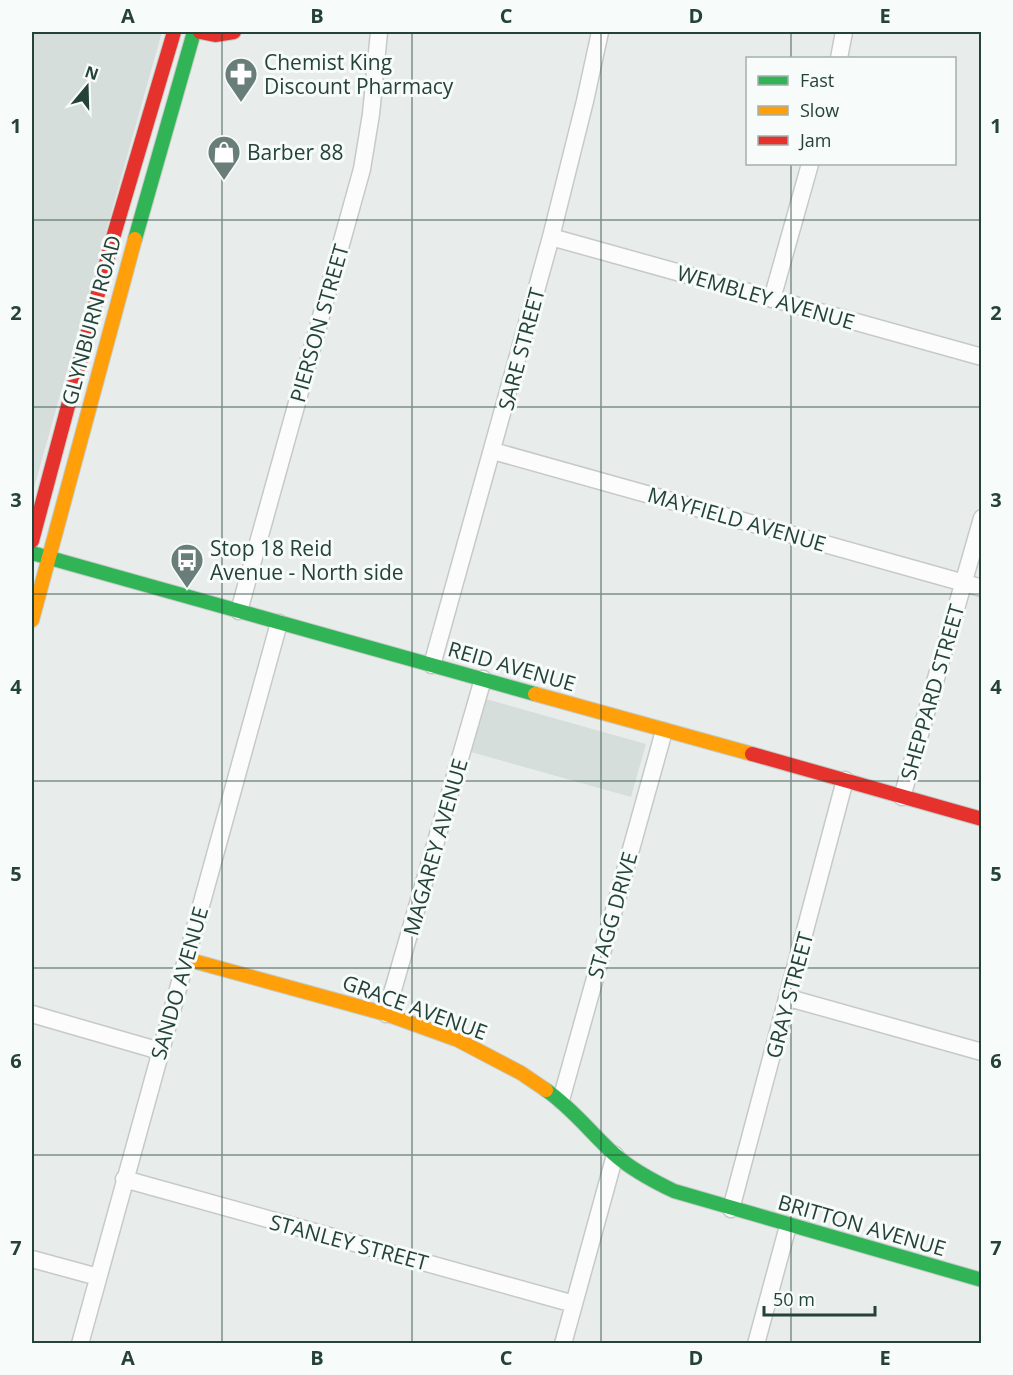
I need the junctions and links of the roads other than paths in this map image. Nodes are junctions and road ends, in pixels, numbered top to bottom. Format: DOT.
graph roads {
  1 [pos="174,32"];
  2 [pos="194,32"];
  3 [pos="200,32"];
  4 [pos="234,32"];
  5 [pos="379,32"];
  6 [pos="600,32"];
  7 [pos="844,32"];
  8 [pos="839,57"];
  9 [pos="810,165"];
  10 [pos="551,237"];
  11 [pos="772,299"];
  12 [pos="981,357"];
  13 [pos="493,451"];
  14 [pos="37,503"];
  15 [pos="61,510"];
  16 [pos="981,518"];
  17 [pos="32,541"];
  18 [pos="32,553"];
  19 [pos="49,558"];
  20 [pos="964,583"];
  21 [pos="981,588"];
  22 [pos="239,611"];
  23 [pos="32,620"];
  24 [pos="279,623"];
  25 [pos="432,665"];
  26 [pos="483,679"];
  27 [pos="664,731"];
  28 [pos="844,780"];
  29 [pos="902,797"];
  30 [pos="981,819"];
  31 [pos="186,959"];
  32 [pos="789,998"];
  33 [pos="32,1014"];
  34 [pos="386,1014"];
  35 [pos="160,1051"];
  36 [pos="981,1052"];
  37 [pos="561,1100"];
  38 [pos="615,1155"];
  39 [pos="124,1179"];
  40 [pos="731,1209"];
  41 [pos="788,1226"];
  42 [pos="32,1259"];
  43 [pos="98,1277"];
  44 [pos="981,1280"];
  45 [pos="573,1304"];
  46 [pos="80,1344"];
  47 [pos="563,1344"];
  48 [pos="756,1344"];
  1 -- 14 [label="street, GLYNBURN ROAD"];
  2 -- 15 [label="street, GLYNBURN ROAD"];
  3 -- 4 [label="street"];
  5 -- 22 [label="street, PIERSON STREET"];
  6 -- 10 [label="street, SARE STREET"];
  7 -- 8 [label="street"];
  9 -- 11 [label="street"];
  10 -- 11 [label="street, WEMBLEY AVENUE"];
  10 -- 13 [label="street, SARE STREET"];
  11 -- 12 [label="street, WEMBLEY AVENUE"];
  13 -- 20 [label="street, MAYFIELD AVENUE"];
  13 -- 25 [label="street, SARE STREET"];
  14 -- 15 [label="street"];
  14 -- 17 [label="street, GLYNBURN ROAD"];
  15 -- 19 [label="street, GLYNBURN ROAD"];
  16 -- 20 [label="street, SHEPPARD STREET"];
  18 -- 19 [label="street, REID AVENUE"];
  19 -- 22 [label="street, REID AVENUE"];
  19 -- 23 [label="street, GLYNBURN ROAD"];
  20 -- 21 [label="street, MAYFIELD AVENUE"];
  20 -- 29 [label="street, SHEPPARD STREET"];
  22 -- 24 [label="street, REID AVENUE"];
  24 -- 25 [label="street, REID AVENUE"];
  24 -- 31 [label="street, SANDO AVENUE"];
  25 -- 26 [label="street, REID AVENUE"];
  26 -- 27 [label="street, REID AVENUE"];
  26 -- 34 [label="street, MAGAREY AVENUE"];
  27 -- 28 [label="street, REID AVENUE"];
  27 -- 37 [label="street, STAGG DRIVE"];
  28 -- 29 [label="street, REID AVENUE"];
  28 -- 32 [label="street, GRAY STREET"];
  29 -- 30 [label="street, REID AVENUE"];
  31 -- 34 [label="street, GRACE AVENUE"];
  31 -- 35 [label="street, SANDO AVENUE"];
  32 -- 36 [label="street"];
  32 -- 40 [label="street, GRAY STREET"];
  33 -- 35 [label="street"];
  34 -- 37 [label="street, GRACE AVENUE"];
  35 -- 39 [label="street, SANDO AVENUE"];
  37 -- 38 [label="street, GRACE AVENUE"];
  38 -- 40 [label="street, GRACE AVENUE"];
  38 -- 45 [label="street"];
  39 -- 43 [label="street, SANDO AVENUE"];
  39 -- 45 [label="street, STANLEY STREET"];
  40 -- 41 [label="street, BRITTON AVENUE"];
  41 -- 44 [label="street, BRITTON AVENUE"];
  41 -- 48 [label="street"];
  42 -- 43 [label="street"];
  43 -- 46 [label="street, SANDO AVENUE"];
  45 -- 47 [label="street"];
}
